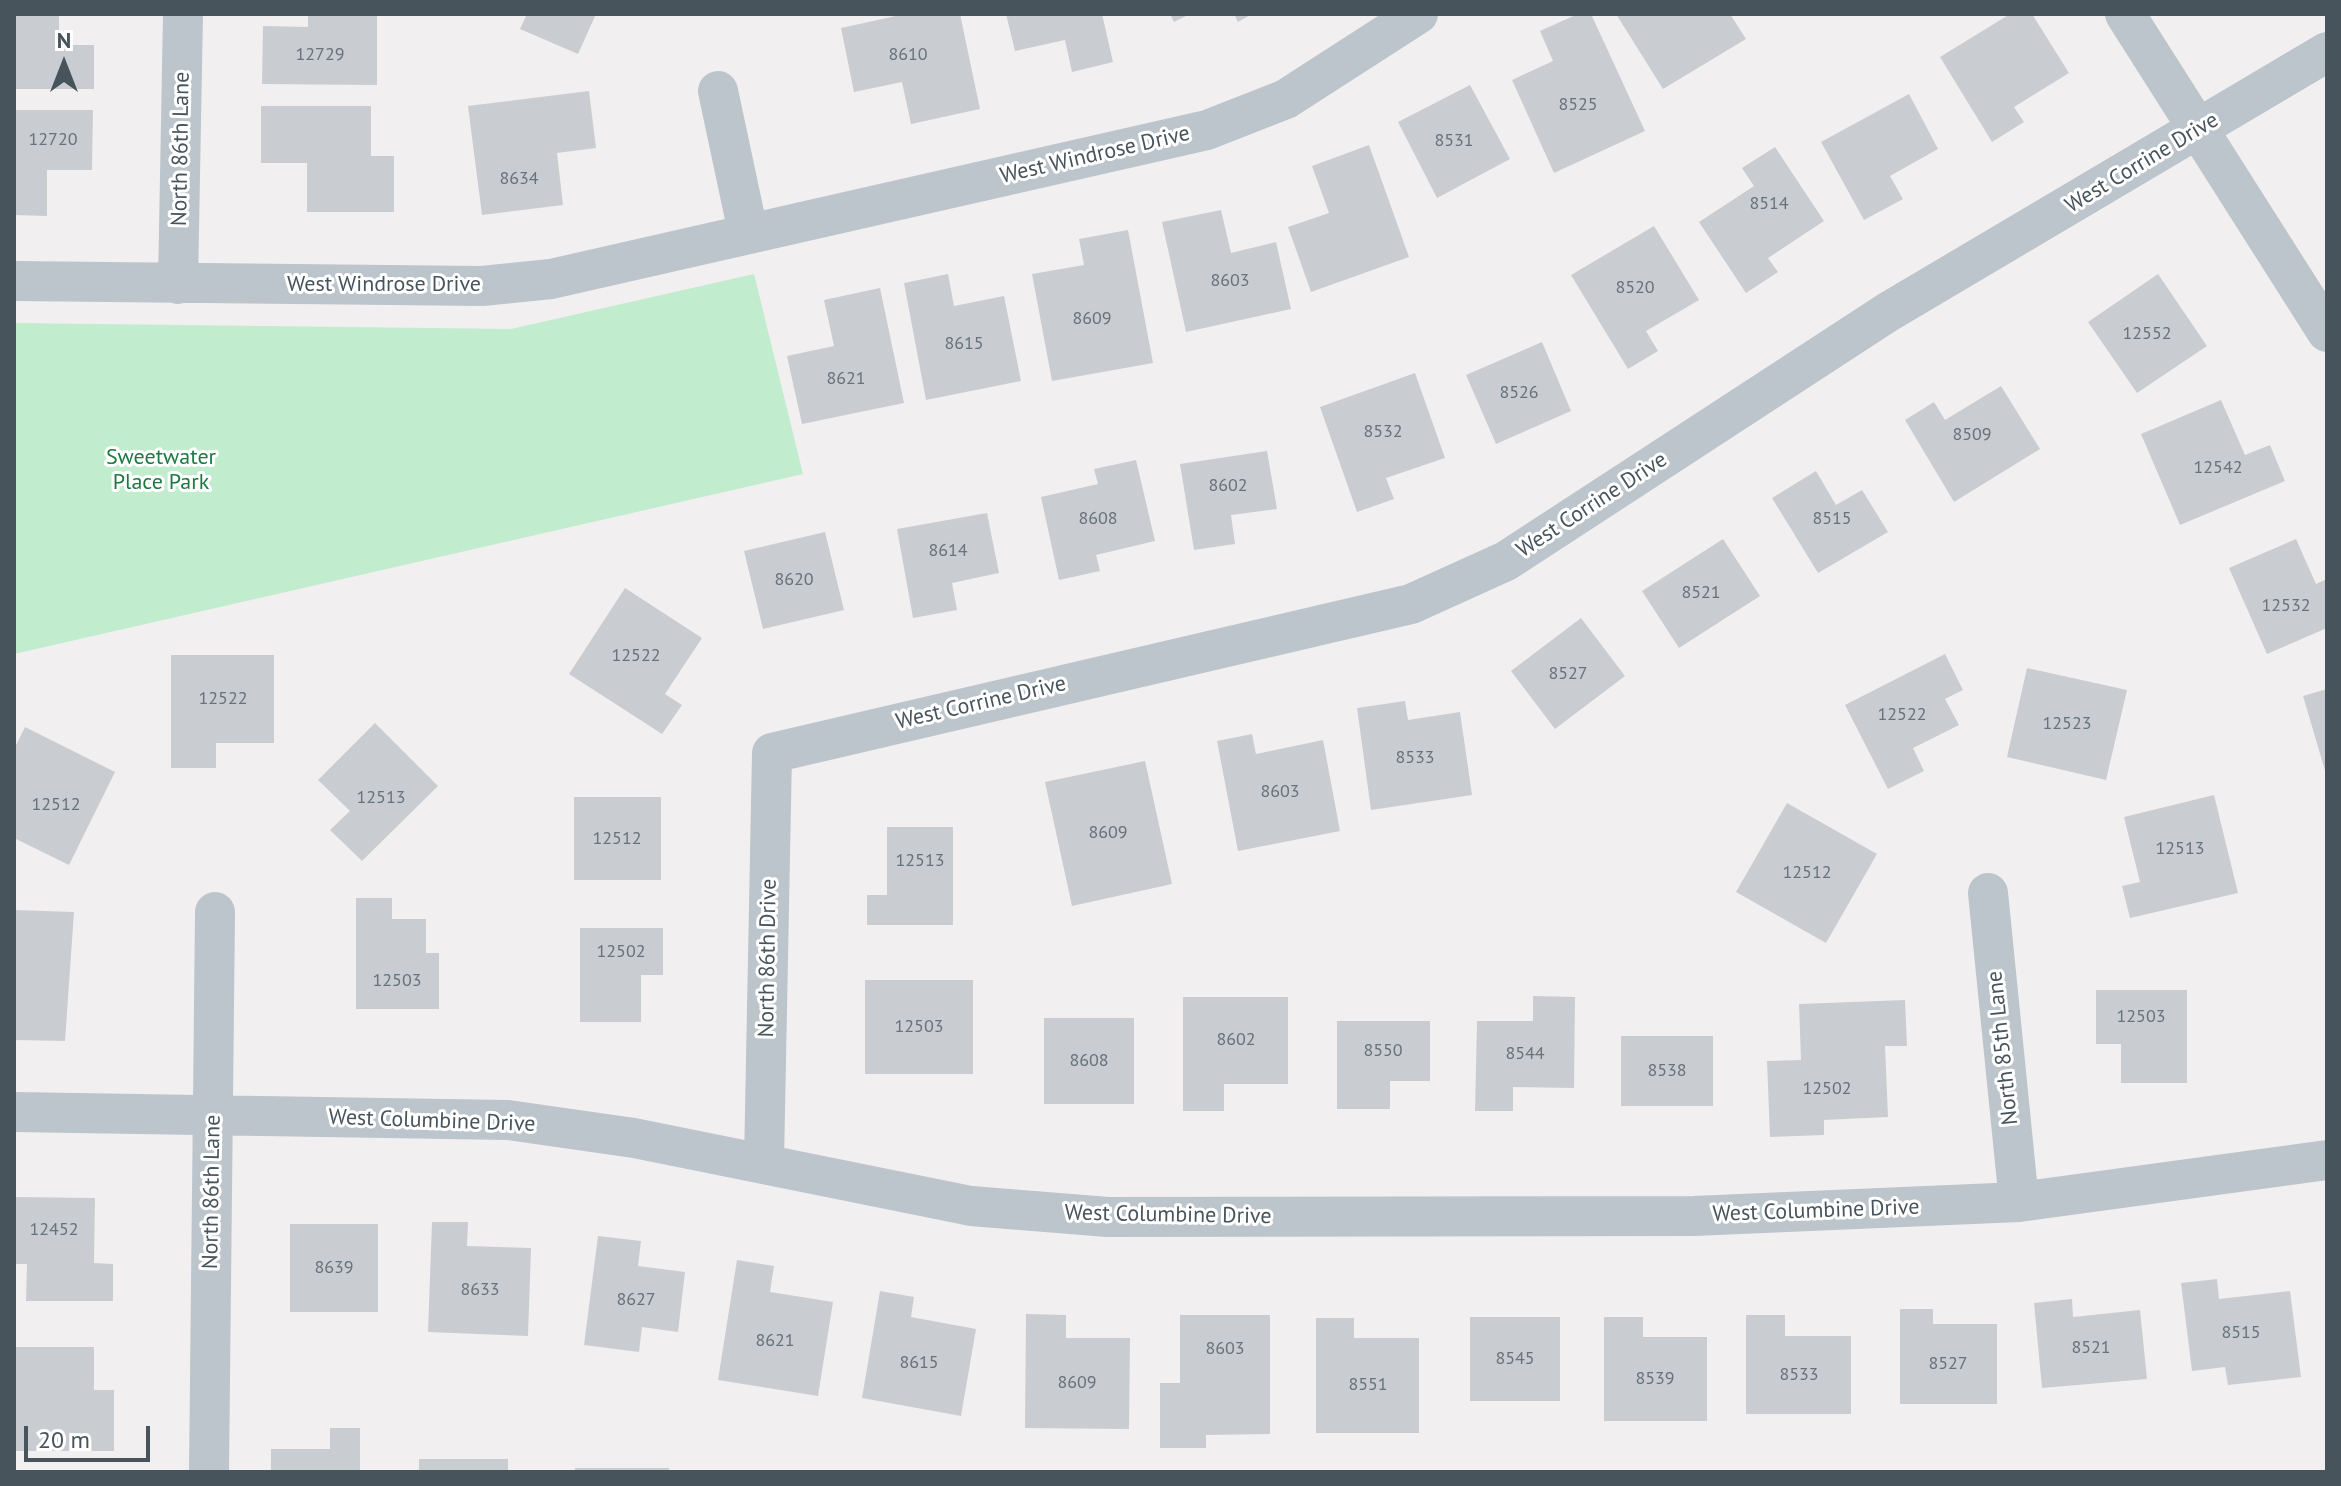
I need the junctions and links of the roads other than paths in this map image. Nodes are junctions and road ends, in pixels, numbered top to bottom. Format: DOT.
graph roads {
  1 [pos="183,14"];
  2 [pos="1418,14"];
  3 [pos="2125,14"];
  4 [pos="2327,52"];
  5 [pos="718,91"];
  6 [pos="2198,131"];
  7 [pos="748,232"];
  8 [pos="14,281"];
  9 [pos="178,284"];
  10 [pos="2327,332"];
  11 [pos="772,753"];
  12 [pos="1988,893"];
  13 [pos="215,912"];
  14 [pos="14,1112"];
  15 [pos="213,1116"];
  16 [pos="2327,1160"];
  17 [pos="764,1162"];
  18 [pos="2019,1202"];
  19 [pos="209,1472"];
  1 -- 9 [label="street, North 86th Lane"];
  2 -- 7 [label="street, West Windrose Drive"];
  3 -- 6 [label="street"];
  4 -- 6 [label="street, West Corrine Drive"];
  5 -- 7 [label="street"];
  6 -- 10 [label="street"];
  6 -- 11 [label="street, West Corrine Drive"];
  7 -- 9 [label="street, West Windrose Drive"];
  8 -- 9 [label="street, West Windrose Drive"];
  11 -- 17 [label="street, North 86th Drive"];
  12 -- 18 [label="street, North 85th Lane"];
  13 -- 15 [label="street, North 86th Lane"];
  14 -- 15 [label="street, West Columbine Drive"];
  15 -- 17 [label="street, West Columbine Drive"];
  15 -- 19 [label="street, North 86th Lane"];
  16 -- 18 [label="street, West Columbine Drive"];
  17 -- 18 [label="street, West Columbine Drive"];
}
